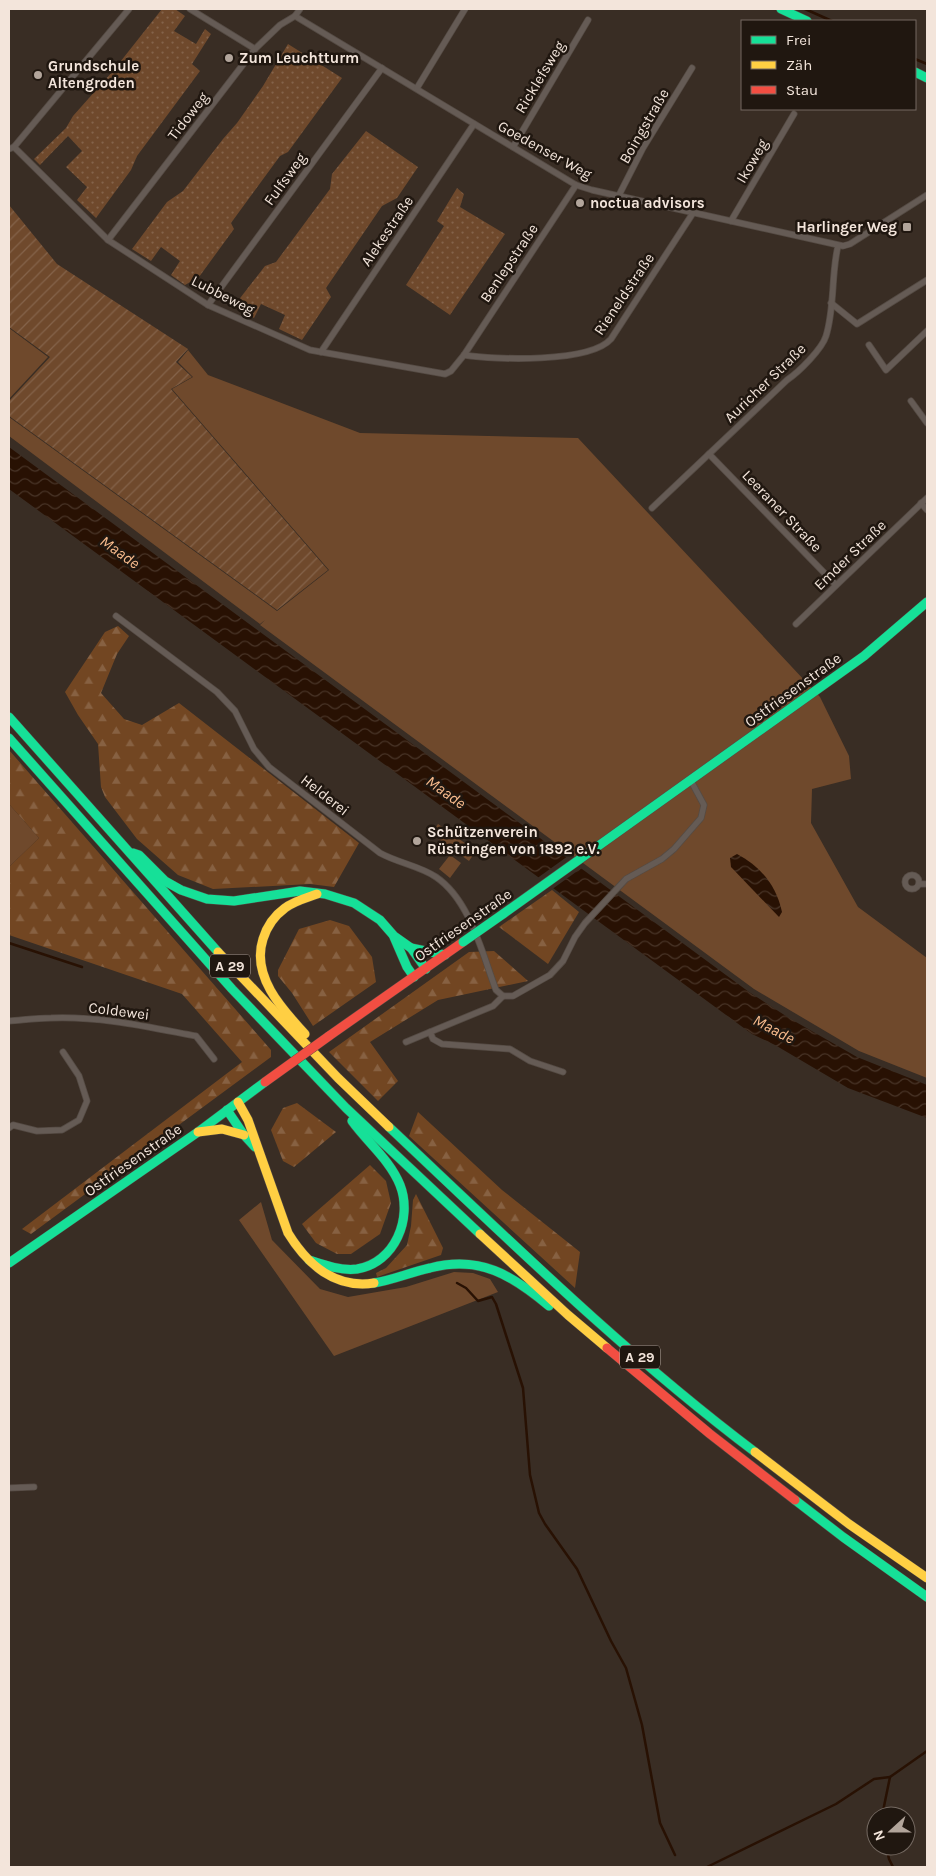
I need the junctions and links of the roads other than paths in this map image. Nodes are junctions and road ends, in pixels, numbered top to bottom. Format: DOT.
graph roads {
  1 [pos="129,9"];
  2 [pos="190,9"];
  3 [pos="300,9"];
  4 [pos="464,9"];
  5 [pos="780,9"];
  6 [pos="295,16"];
  7 [pos="588,20"];
  8 [pos="805,20"];
  9 [pos="255,49"];
  10 [pos="382,68"];
  11 [pos="692,68"];
  12 [pos="416,88"];
  13 [pos="794,114"];
  14 [pos="474,124"];
  15 [pos="513,146"];
  16 [pos="12,148"];
  17 [pos="576,185"];
  18 [pos="927,195"];
  19 [pos="618,197"];
  20 [pos="694,213"];
  21 [pos="731,221"];
  22 [pos="108,240"];
  23 [pos="838,246"];
  24 [pos="927,280"];
  25 [pos="831,303"];
  26 [pos="208,305"];
  27 [pos="927,331"];
  28 [pos="869,345"];
  29 [pos="321,352"];
  30 [pos="464,355"];
  31 [pos="910,402"];
  32 [pos="927,423"];
  33 [pos="709,454"];
  34 [pos="927,498"];
  35 [pos="922,503"];
  36 [pos="652,508"];
  37 [pos="927,510"];
  38 [pos="836,585"];
  39 [pos="927,602"];
  40 [pos="116,616"];
  41 [pos="796,624"];
  42 [pos="9,718"];
  43 [pos="9,738"];
  44 [pos="691,780"];
  45 [pos="125,850"];
  46 [pos="919,884"];
  47 [pos="927,884"];
  48 [pos="319,894"];
  49 [pos="394,936"];
  50 [pos="411,948"];
  51 [pos="445,955"];
  52 [pos="426,969"];
  53 [pos="414,977"];
  54 [pos="503,996"];
  55 [pos="9,1021"];
  56 [pos="430,1032"];
  57 [pos="406,1042"];
  58 [pos="63,1052"];
  59 [pos="214,1059"];
  60 [pos="563,1072"];
  61 [pos="338,1078"];
  62 [pos="238,1102"];
  63 [pos="346,1108"];
  64 [pos="227,1110"];
  65 [pos="9,1128"];
  66 [pos="198,1132"];
  67 [pos="244,1135"];
  68 [pos="259,1152"];
  69 [pos="309,1260"];
  70 [pos="9,1262"];
  71 [pos="568,1315"];
  72 [pos="34,1487"];
  73 [pos="9,1488"];
  74 [pos="927,1578"];
  75 [pos="927,1597"];
  1 -- 16 [label="street"];
  2 -- 9 [label="street"];
  3 -- 6 [label="street, Tidoweg"];
  4 -- 12 [label="street"];
  5 -- 8 [label="main road"];
  6 -- 9 [label="street, Tidoweg"];
  6 -- 10 [label="street, Goedenser Weg"];
  7 -- 15 [label="street, Ricklefsweg"];
  9 -- 22 [label="street, Tidoweg"];
  10 -- 12 [label="street, Goedenser Weg"];
  10 -- 26 [label="street, Fulfsweg"];
  11 -- 19 [label="street, Boingstraße"];
  12 -- 14 [label="street, Goedenser Weg"];
  13 -- 21 [label="street, Ikoweg"];
  14 -- 15 [label="street, Goedenser Weg"];
  14 -- 29 [label="street, Alekestraße"];
  15 -- 17 [label="street, Goedenser Weg"];
  16 -- 22 [label="street, Lubbeweg"];
  17 -- 19 [label="street, Goedenser Weg"];
  17 -- 30 [label="street, Benlepstraße"];
  18 -- 23 [label="street"];
  19 -- 20 [label="street, Goedenser Weg"];
  20 -- 21 [label="street, Goedenser Weg"];
  20 -- 30 [label="street, Rieneldstraße"];
  21 -- 23 [label="street, Goedenser Weg"];
  22 -- 26 [label="street, Lubbeweg"];
  23 -- 25 [label="street, Auricher Straße"];
  24 -- 25 [label="street"];
  25 -- 33 [label="street, Auricher Straße"];
  26 -- 29 [label="street, Lubbeweg"];
  27 -- 28 [label="street"];
  29 -- 30 [label="street, Lubbeweg"];
  31 -- 32 [label="street"];
  33 -- 36 [label="street, Auricher Straße"];
  33 -- 38 [label="street, Leeraner Straße"];
  34 -- 35 [label="street, Emder Straße"];
  35 -- 37 [label="street"];
  35 -- 38 [label="street, Emder Straße"];
  38 -- 41 [label="street, Emder Straße"];
  39 -- 44 [label="main road, Ostfriesenstraße"];
  40 -- 54 [label="street, Helderei"];
  42 -- 45 [label="main road, A 29"];
  43 -- 63 [label="main road, A 29"];
  44 -- 51 [label="main road, Ostfriesenstraße, bridge"];
  44 -- 54 [label="street"];
  45 -- 48 [label="main road"];
  45 -- 61 [label="main road, A 29"];
  46 -- 47 [label="street"];
  48 -- 49 [label="main road"];
  48 -- 61 [label="main road"];
  49 -- 50 [label="main road"];
  49 -- 53 [label="main road"];
  50 -- 51 [label="main road"];
  50 -- 52 [label="main road"];
  51 -- 52 [label="main road, Ostfriesenstraße"];
  52 -- 53 [label="main road, Ostfriesenstraße"];
  53 -- 62 [label="main road, Ostfriesenstraße, bridge"];
  54 -- 56 [label="street"];
  55 -- 59 [label="street, Coldewei"];
  56 -- 57 [label="street"];
  56 -- 60 [label="street"];
  58 -- 65 [label="street"];
  61 -- 74 [label="main road, A 29"];
  62 -- 64 [label="main road, Ostfriesenstraße"];
  62 -- 68 [label="main road"];
  63 -- 69 [label="main road"];
  63 -- 71 [label="main road, A 29"];
  64 -- 66 [label="main road, Ostfriesenstraße"];
  64 -- 67 [label="main road"];
  66 -- 67 [label="main road"];
  66 -- 70 [label="main road, Ostfriesenstraße"];
  67 -- 68 [label="main road"];
  68 -- 69 [label="main road"];
  69 -- 71 [label="main road"];
  71 -- 75 [label="main road, A 29"];
  72 -- 73 [label="street"];
}
